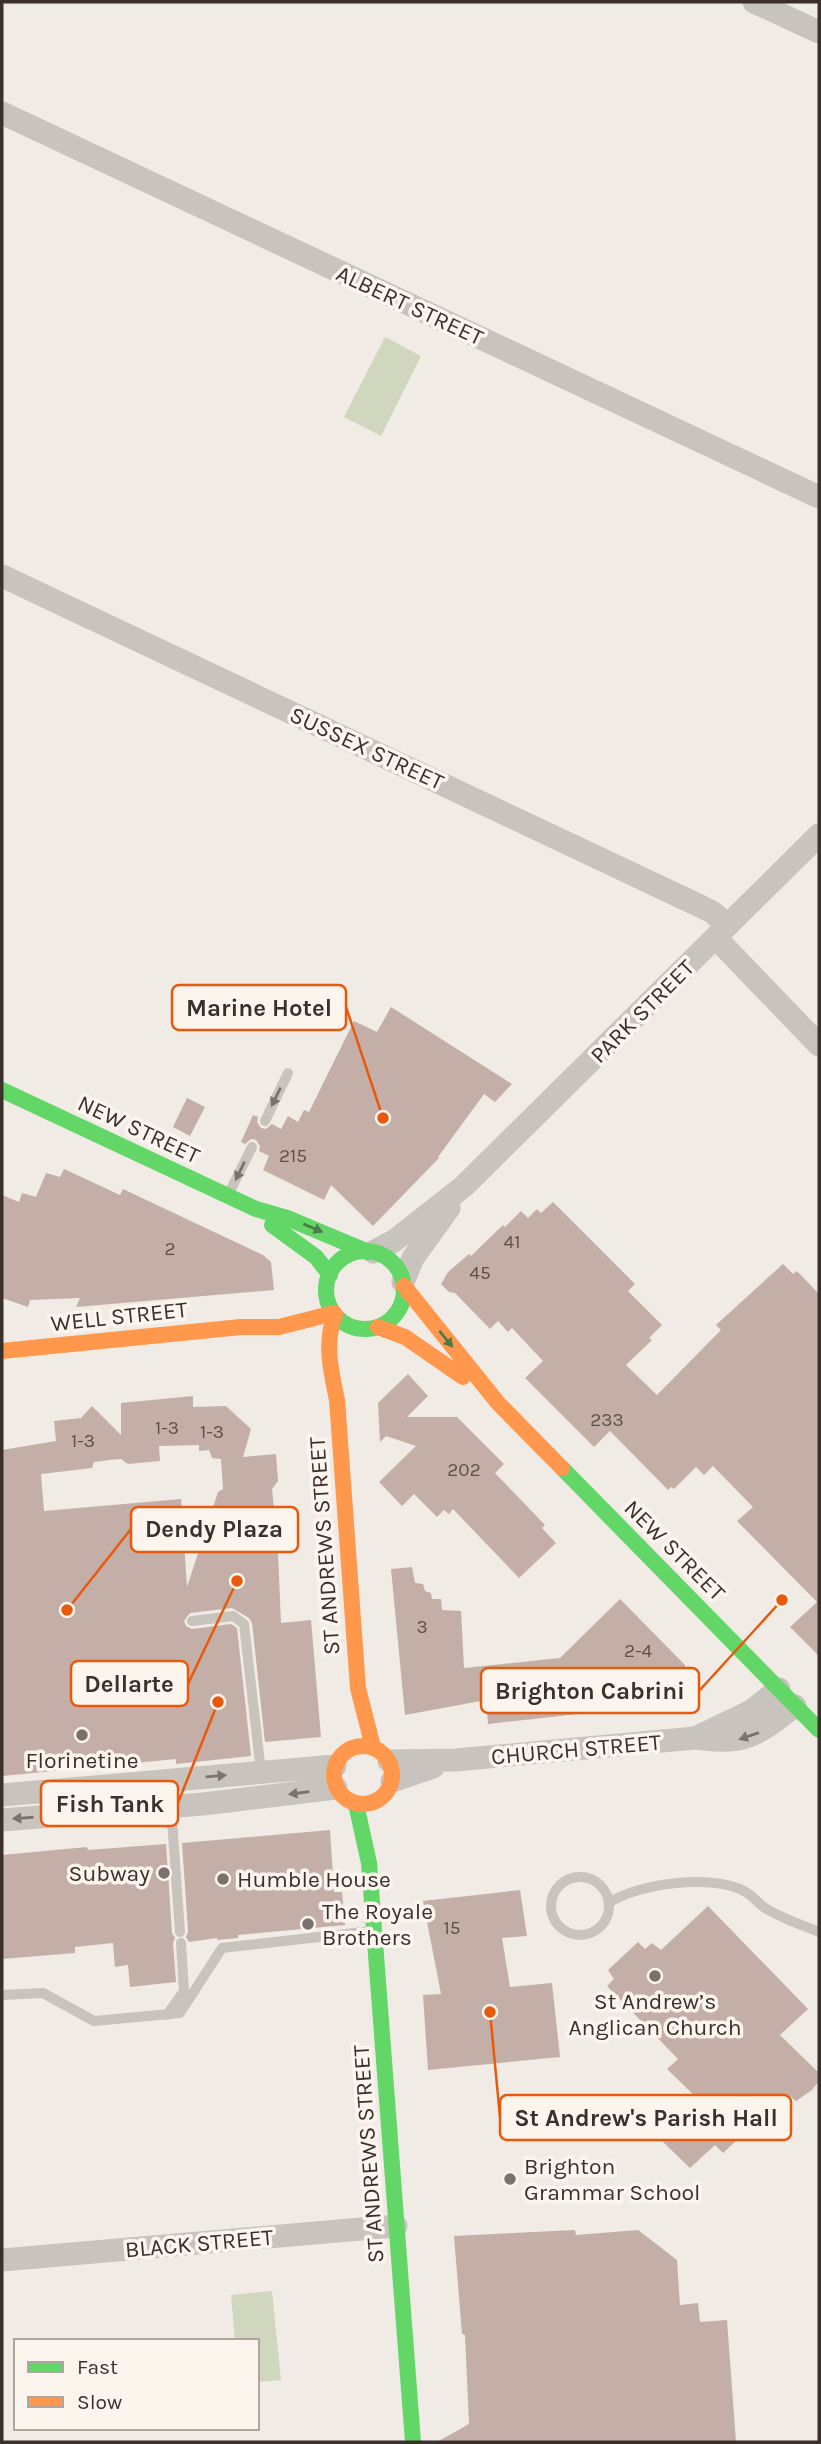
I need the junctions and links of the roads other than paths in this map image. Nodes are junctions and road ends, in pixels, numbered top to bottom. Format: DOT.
graph roads {
  1 [pos="754,2"];
  2 [pos="819,32"];
  3 [pos="2,113"];
  4 [pos="819,497"];
  5 [pos="2,576"];
  6 [pos="819,835"];
  7 [pos="722,932"];
  8 [pos="819,1045"];
  9 [pos="288,1073"];
  10 [pos="2,1090"];
  11 [pos="265,1121"];
  12 [pos="251,1147"];
  13 [pos="464,1186"];
  14 [pos="228,1195"];
  15 [pos="256,1209"];
  16 [pos="370,1252"];
  17 [pos="329,1278"];
  18 [pos="403,1284"];
  19 [pos="310,1297"];
  20 [pos="335,1314"];
  21 [pos="276,1320"];
  22 [pos="373,1328"];
  23 [pos="301,1336"];
  24 [pos="355,1343"];
  25 [pos="2,1351"];
  26 [pos="314,1351"];
  27 [pos="346,1362"];
  28 [pos="498,1403"];
  29 [pos="337,1408"];
  30 [pos="192,1621"];
  31 [pos="358,1688"];
  32 [pos="787,1698"];
  33 [pos="819,1730"];
  34 [pos="351,1749"];
  35 [pos="384,1763"];
  36 [pos="261,1772"];
  37 [pos="336,1777"];
  38 [pos="2,1795"];
  39 [pos="377,1801"];
  40 [pos="356,1804"];
  41 [pos="171,1807"];
  42 [pos="2,1820"];
  43 [pos="369,1863"];
  44 [pos="609,1903"];
  45 [pos="375,1931"];
  46 [pos="819,1932"];
  47 [pos="2,1996"];
  48 [pos="167,2015"];
  49 [pos="396,2226"];
  50 [pos="2,2260"];
  51 [pos="413,2442"];
  1 -- 2 [label="street"];
  3 -- 4 [label="street, ALBERT STREET"];
  5 -- 7 [label="street, SUSSEX STREET"];
  6 -- 7 [label="street, PARK STREET"];
  7 -- 8 [label="street, SUSSEX STREET"];
  7 -- 13 [label="street, PARK STREET"];
  9 -- 11 [label="lane, one-way"];
  10 -- 14 [label="street, NEW STREET"];
  12 -- 14 [label="lane, one-way"];
  13 -- 16 [label="street, PARK STREET"];
  13 -- 18 [label="street, PARK STREET"];
  14 -- 15 [label="street, NEW STREET"];
  15 -- 16 [label="street, NEW STREET, one-way"];
  15 -- 17 [label="street, NEW STREET"];
  16 -- 17 [label="street"];
  16 -- 18 [label="street"];
  17 -- 19 [label="street"];
  17 -- 20 [label="street"];
  18 -- 22 [label="street"];
  18 -- 28 [label="street, NEW STREET, one-way"];
  20 -- 21 [label="street, WELL STREET"];
  20 -- 22 [label="street"];
  20 -- 29 [label="street, ST ANDREWS STREET"];
  21 -- 23 [label="street"];
  21 -- 25 [label="street, WELL STREET"];
  22 -- 24 [label="street"];
  22 -- 28 [label="street, NEW STREET"];
  26 -- 29 [label="street"];
  27 -- 29 [label="street, ST ANDREWS STREET"];
  28 -- 32 [label="street, NEW STREET"];
  29 -- 31 [label="street, ST ANDREWS STREET"];
  30 -- 36 [label="lane"];
  31 -- 34 [label="street, ST ANDREWS STREET"];
  31 -- 35 [label="street, ST ANDREWS STREET"];
  32 -- 33 [label="street, NEW STREET"];
  32 -- 35 [label="street, CHURCH STREET"];
  34 -- 35 [label="street"];
  34 -- 37 [label="street"];
  35 -- 39 [label="street"];
  36 -- 37 [label="street"];
  38 -- 36 [label="street, one-way"];
  37 -- 40 [label="street"];
  37 -- 41 [label="street, one-way"];
  39 -- 40 [label="street"];
  39 -- 43 [label="street, ST ANDREWS STREET"];
  40 -- 43 [label="street, ST ANDREWS STREET"];
  41 -- 42 [label="street, one-way"];
  41 -- 48 [label="lane"];
  43 -- 45 [label="street, ST ANDREWS STREET"];
  44 -- 44 [label="lane"];
  44 -- 46 [label="lane"];
  45 -- 48 [label="lane"];
  45 -- 49 [label="street, ST ANDREWS STREET"];
  47 -- 48 [label="lane"];
  49 -- 50 [label="street, BLACK STREET"];
  49 -- 51 [label="street, ST ANDREWS STREET"];
}
